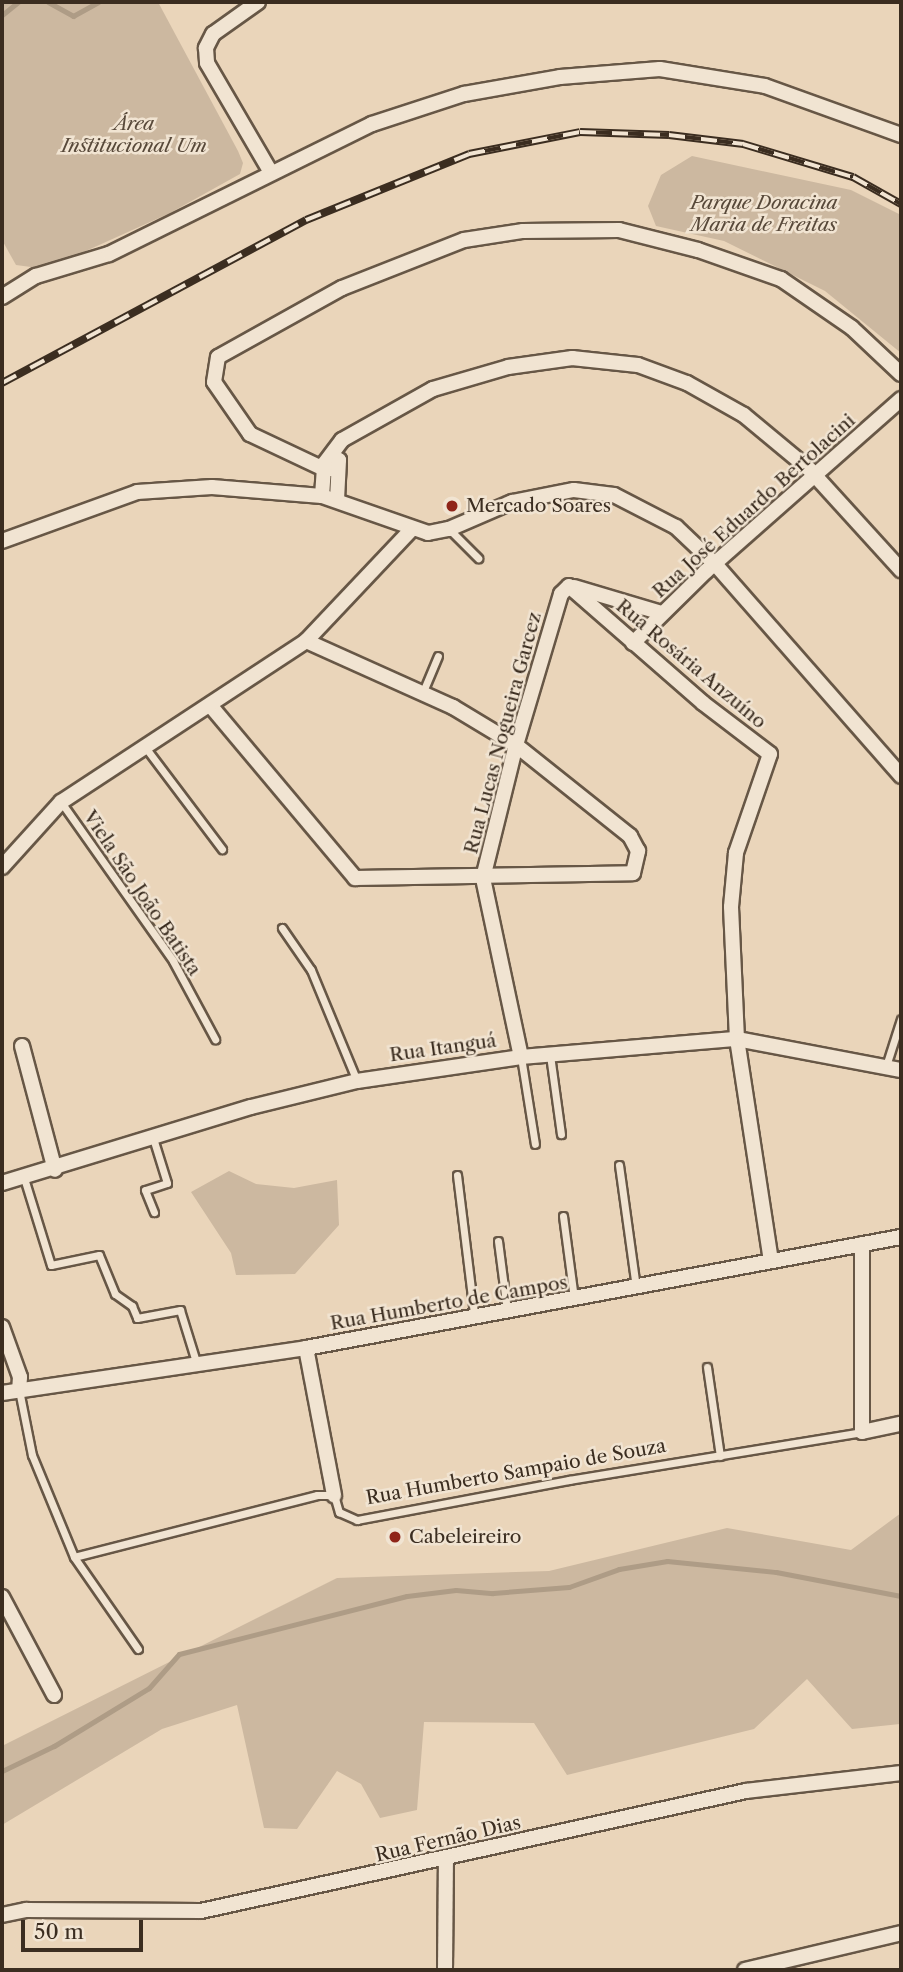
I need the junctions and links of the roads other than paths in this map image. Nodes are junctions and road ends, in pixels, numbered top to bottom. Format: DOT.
graph roads {
  1 [pos="258,2"];
  2 [pos="901,135"];
  3 [pos="270,171"];
  4 [pos="2,298"];
  5 [pos="901,373"];
  6 [pos="901,399"];
  7 [pos="362,428"];
  8 [pos="342,440"];
  9 [pos="289,452"];
  10 [pos="340,460"];
  11 [pos="324,469"];
  12 [pos="817,478"];
  13 [pos="329,498"];
  14 [pos="449,529"];
  15 [pos="411,530"];
  16 [pos="2,541"];
  17 [pos="478,558"];
  18 [pos="715,564"];
  19 [pos="901,570"];
  20 [pos="569,586"];
  21 [pos="662,613"];
  22 [pos="306,641"];
  23 [pos="633,643"];
  24 [pos="438,656"];
  25 [pos="422,694"];
  26 [pos="210,705"];
  27 [pos="516,745"];
  28 [pos="145,747"];
  29 [pos="901,776"];
  30 [pos="61,802"];
  31 [pos="222,849"];
  32 [pos="2,867"];
  33 [pos="483,878"];
  34 [pos="282,928"];
  35 [pos="901,1019"];
  36 [pos="215,1039"];
  37 [pos="737,1039"];
  38 [pos="22,1046"];
  39 [pos="550,1054"];
  40 [pos="521,1057"];
  41 [pos="886,1066"];
  42 [pos="901,1070"];
  43 [pos="357,1081"];
  44 [pos="561,1134"];
  45 [pos="153,1138"];
  46 [pos="535,1144"];
  47 [pos="619,1165"];
  48 [pos="55,1170"];
  49 [pos="457,1175"];
  50 [pos="24,1178"];
  51 [pos="2,1184"];
  52 [pos="154,1212"];
  53 [pos="563,1216"];
  54 [pos="901,1237"];
  55 [pos="498,1241"];
  56 [pos="862,1244"];
  57 [pos="771,1259"];
  58 [pos="636,1288"];
  59 [pos="575,1299"];
  60 [pos="507,1310"];
  61 [pos="474,1314"];
  62 [pos="2,1327"];
  63 [pos="306,1349"];
  64 [pos="197,1366"];
  65 [pos="707,1367"];
  66 [pos="19,1390"];
  67 [pos="2,1394"];
  68 [pos="901,1424"];
  69 [pos="862,1432"];
  70 [pos="720,1456"];
  71 [pos="334,1495"];
  72 [pos="74,1557"];
  73 [pos="2,1597"];
  74 [pos="138,1649"];
  75 [pos="54,1695"];
  76 [pos="901,1773"];
  77 [pos="446,1860"];
  78 [pos="2,1915"];
  79 [pos="901,1933"];
  80 [pos="445,1970"];
  81 [pos="745,1970"];
  1 -- 3 [label="street"];
  2 -- 3 [label="street"];
  3 -- 4 [label="street"];
  5 -- 9 [label="street"];
  6 -- 12 [label="street, Rua José Eduardo Bertolacini"];
  7 -- 8 [label="street"];
  7 -- 10 [label="street"];
  7 -- 12 [label="street"];
  8 -- 9 [label="street"];
  8 -- 11 [label="street"];
  9 -- 11 [label="street"];
  10 -- 11 [label="street"];
  10 -- 13 [label="street"];
  11 -- 13 [label="street"];
  12 -- 18 [label="street, Rua José Eduardo Bertolacini"];
  12 -- 19 [label="street"];
  13 -- 15 [label="street"];
  13 -- 16 [label="street"];
  14 -- 15 [label="street"];
  14 -- 17 [label="lane"];
  14 -- 18 [label="street"];
  15 -- 22 [label="street"];
  18 -- 21 [label="street, Rua José Eduardo Bertolacini"];
  18 -- 29 [label="street"];
  20 -- 21 [label="street, Rua Rosária Anzuíno"];
  20 -- 23 [label="street, Rua Rosária Anzuíno"];
  20 -- 27 [label="street, Rua Lucas Nogueira Garcez"];
  21 -- 23 [label="street, Rua José Eduardo Bertolacini"];
  22 -- 25 [label="street"];
  22 -- 26 [label="street"];
  23 -- 37 [label="street, Rua Rosária Anzuíno"];
  24 -- 25 [label="lane"];
  25 -- 27 [label="street"];
  26 -- 28 [label="street"];
  26 -- 33 [label="street"];
  27 -- 33 [label="street, Rua Lucas Nogueira Garcez"];
  27 -- 33 [label="street"];
  28 -- 30 [label="street"];
  28 -- 31 [label="lane"];
  30 -- 32 [label="street"];
  30 -- 36 [label="lane, Viela São João Batista"];
  33 -- 40 [label="street, Rua Lucas Nogueira Garcez"];
  34 -- 43 [label="lane"];
  35 -- 41 [label="lane"];
  37 -- 39 [label="street, Rua Itanguá"];
  37 -- 41 [label="street, Rua Itanguá"];
  37 -- 57 [label="street"];
  38 -- 48 [label="street"];
  39 -- 40 [label="street, Rua Itanguá"];
  39 -- 44 [label="lane"];
  40 -- 43 [label="street, Rua Itanguá"];
  40 -- 46 [label="lane"];
  41 -- 42 [label="street, Rua Itanguá"];
  43 -- 45 [label="street, Rua Itanguá"];
  45 -- 48 [label="street, Rua Itanguá"];
  45 -- 52 [label="lane"];
  47 -- 58 [label="lane"];
  48 -- 50 [label="street, Rua Itanguá"];
  49 -- 61 [label="lane"];
  50 -- 51 [label="street, Rua Itanguá"];
  50 -- 64 [label="lane"];
  53 -- 59 [label="lane"];
  54 -- 56 [label="street, Rua Humberto de Campos"];
  55 -- 60 [label="lane"];
  56 -- 57 [label="street, Rua Humberto de Campos"];
  56 -- 69 [label="street"];
  57 -- 58 [label="street, Rua Humberto de Campos"];
  58 -- 59 [label="street, Rua Humberto de Campos"];
  59 -- 60 [label="street, Rua Humberto de Campos"];
  60 -- 61 [label="street, Rua Humberto de Campos"];
  61 -- 63 [label="street, Rua Humberto de Campos"];
  62 -- 66 [label="street"];
  63 -- 64 [label="street, Rua Humberto de Campos"];
  63 -- 71 [label="street"];
  64 -- 66 [label="street, Rua Humberto de Campos"];
  65 -- 70 [label="lane"];
  66 -- 67 [label="street, Rua Humberto de Campos"];
  66 -- 72 [label="lane"];
  68 -- 69 [label="street, Rua Humberto Sampaio de Souza"];
  69 -- 70 [label="lane, Rua Humberto Sampaio de Souza"];
  70 -- 71 [label="lane, Rua Humberto Sampaio de Souza"];
  71 -- 72 [label="lane"];
  72 -- 74 [label="lane"];
  73 -- 75 [label="street"];
  76 -- 77 [label="street, Rua Fernão Dias"];
  77 -- 78 [label="street, Rua Fernão Dias"];
  77 -- 80 [label="street"];
  79 -- 81 [label="street"];
}
